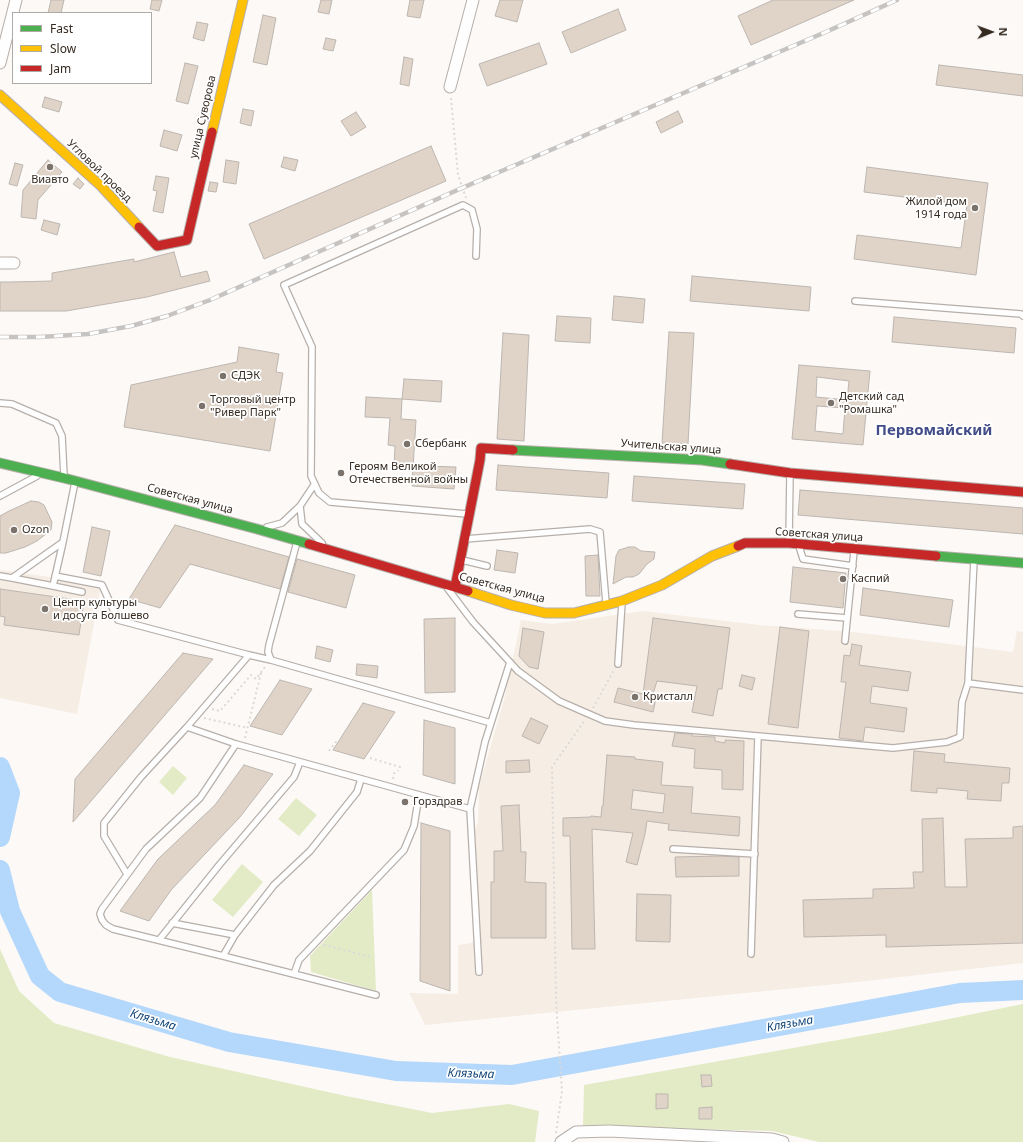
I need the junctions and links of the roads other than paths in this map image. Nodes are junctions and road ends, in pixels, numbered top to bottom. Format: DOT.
graph roads {
  1 [pos="16,0"];
  2 [pos="243,0"];
  3 [pos="473,0"];
  4 [pos="13,12"];
  5 [pos="12,16"];
  6 [pos="0,63"];
  7 [pos="450,87"];
  8 [pos="0,95"];
  9 [pos="187,240"];
  10 [pos="476,256"];
  11 [pos="0,263"];
  12 [pos="14,263"];
  13 [pos="856,301"];
  14 [pos="1023,316"];
  15 [pos="0,403"];
  16 [pos="0,462"];
  17 [pos="43,473"];
  18 [pos="790,473"];
  19 [pos="64,478"];
  20 [pos="75,481"];
  21 [pos="314,485"];
  22 [pos="1023,492"];
  23 [pos="0,496"];
  24 [pos="300,506"];
  25 [pos="470,514"];
  26 [pos="257,530"];
  27 [pos="465,539"];
  28 [pos="297,541"];
  29 [pos="63,542"];
  30 [pos="788,543"];
  31 [pos="799,544"];
  32 [pos="855,549"];
  33 [pos="332,552"];
  34 [pos="461,559"];
  35 [pos="974,559"];
  36 [pos="1023,563"];
  37 [pos="487,566"];
  38 [pos="853,566"];
  39 [pos="0,576"];
  40 [pos="55,576"];
  41 [pos="12,578"];
  42 [pos="444,584"];
  43 [pos="53,586"];
  44 [pos="455,587"];
  45 [pos="82,592"];
  46 [pos="622,601"];
  47 [pos="606,605"];
  48 [pos="798,614"];
  49 [pos="847,618"];
  50 [pos="845,641"];
  51 [pos="249,656"];
  52 [pos="271,660"];
  53 [pos="510,662"];
  54 [pos="618,664"];
  55 [pos="968,683"];
  56 [pos="1023,690"];
  57 [pos="491,723"];
  58 [pos="187,727"];
  59 [pos="758,736"];
  60 [pos="239,745"];
  61 [pos="300,762"];
  62 [pos="361,779"];
  63 [pos="419,795"];
  64 [pos="470,809"];
  65 [pos="673,849"];
  66 [pos="755,854"];
  67 [pos="127,874"];
  68 [pos="172,923"];
  69 [pos="235,935"];
  70 [pos="159,940"];
  71 [pos="751,954"];
  72 [pos="223,956"];
  73 [pos="479,972"];
  74 [pos="294,974"];
  75 [pos="376,996"];
  76 [pos="558,1138"];
  77 [pos="783,1142"];
  1 -- 4 [label="street"];
  2 -- 9 [label="street, улица Суворова"];
  3 -- 7 [label="street"];
  5 -- 6 [label="street"];
  8 -- 9 [label="street, Угловой проезд"];
  10 -- 21 [label="lane"];
  11 -- 12 [label="street"];
  13 -- 14 [label="lane"];
  15 -- 19 [label="lane"];
  16 -- 17 [label="street, Советская улица"];
  17 -- 19 [label="street, Советская улица"];
  17 -- 23 [label="lane"];
  18 -- 22 [label="street, Учительская улица"];
  18 -- 25 [label="street, Учительская улица"];
  18 -- 30 [label="lane"];
  19 -- 20 [label="street, Советская улица"];
  20 -- 26 [label="street, Советская улица"];
  20 -- 29 [label="lane"];
  21 -- 24 [label="lane"];
  21 -- 25 [label="lane"];
  24 -- 26 [label="lane"];
  24 -- 33 [label="lane"];
  25 -- 27 [label="street, Учительская улица"];
  26 -- 28 [label="street, Советская улица"];
  27 -- 34 [label="street, Учительская улица"];
  27 -- 47 [label="lane"];
  28 -- 33 [label="street, Советская улица"];
  28 -- 52 [label="lane"];
  29 -- 40 [label="lane"];
  29 -- 41 [label="lane"];
  30 -- 31 [label="street, Советская улица"];
  30 -- 46 [label="street, Советская улица"];
  31 -- 32 [label="street, Советская улица"];
  31 -- 38 [label="lane"];
  32 -- 35 [label="street, Советская улица"];
  32 -- 38 [label="lane"];
  33 -- 42 [label="street, Советская улица"];
  34 -- 37 [label="lane"];
  34 -- 44 [label="street, Учительская улица"];
  35 -- 36 [label="street, Советская улица"];
  35 -- 55 [label="lane"];
  38 -- 49 [label="lane"];
  39 -- 41 [label="lane"];
  40 -- 43 [label="lane"];
  40 -- 51 [label="lane"];
  41 -- 43 [label="lane"];
  42 -- 44 [label="street, Советская улица"];
  42 -- 53 [label="lane"];
  43 -- 45 [label="lane"];
  44 -- 47 [label="street, Советская улица"];
  46 -- 47 [label="street, Советская улица"];
  46 -- 54 [label="lane"];
  48 -- 49 [label="lane"];
  49 -- 50 [label="lane"];
  51 -- 52 [label="lane"];
  51 -- 58 [label="lane"];
  52 -- 57 [label="lane"];
  53 -- 57 [label="lane"];
  53 -- 59 [label="lane"];
  55 -- 56 [label="lane"];
  55 -- 59 [label="lane"];
  57 -- 64 [label="lane"];
  58 -- 60 [label="lane"];
  58 -- 67 [label="lane"];
  59 -- 66 [label="lane"];
  60 -- 61 [label="lane"];
  60 -- 67 [label="lane"];
  61 -- 62 [label="lane"];
  61 -- 68 [label="lane"];
  62 -- 63 [label="lane"];
  62 -- 69 [label="lane"];
  63 -- 64 [label="lane"];
  63 -- 74 [label="lane"];
  64 -- 73 [label="lane"];
  65 -- 66 [label="lane"];
  66 -- 71 [label="lane"];
  67 -- 70 [label="lane"];
  68 -- 69 [label="lane"];
  68 -- 70 [label="lane"];
  69 -- 72 [label="lane"];
  70 -- 72 [label="lane"];
  72 -- 74 [label="lane"];
  74 -- 75 [label="lane"];
  76 -- 77 [label="street"];
}
